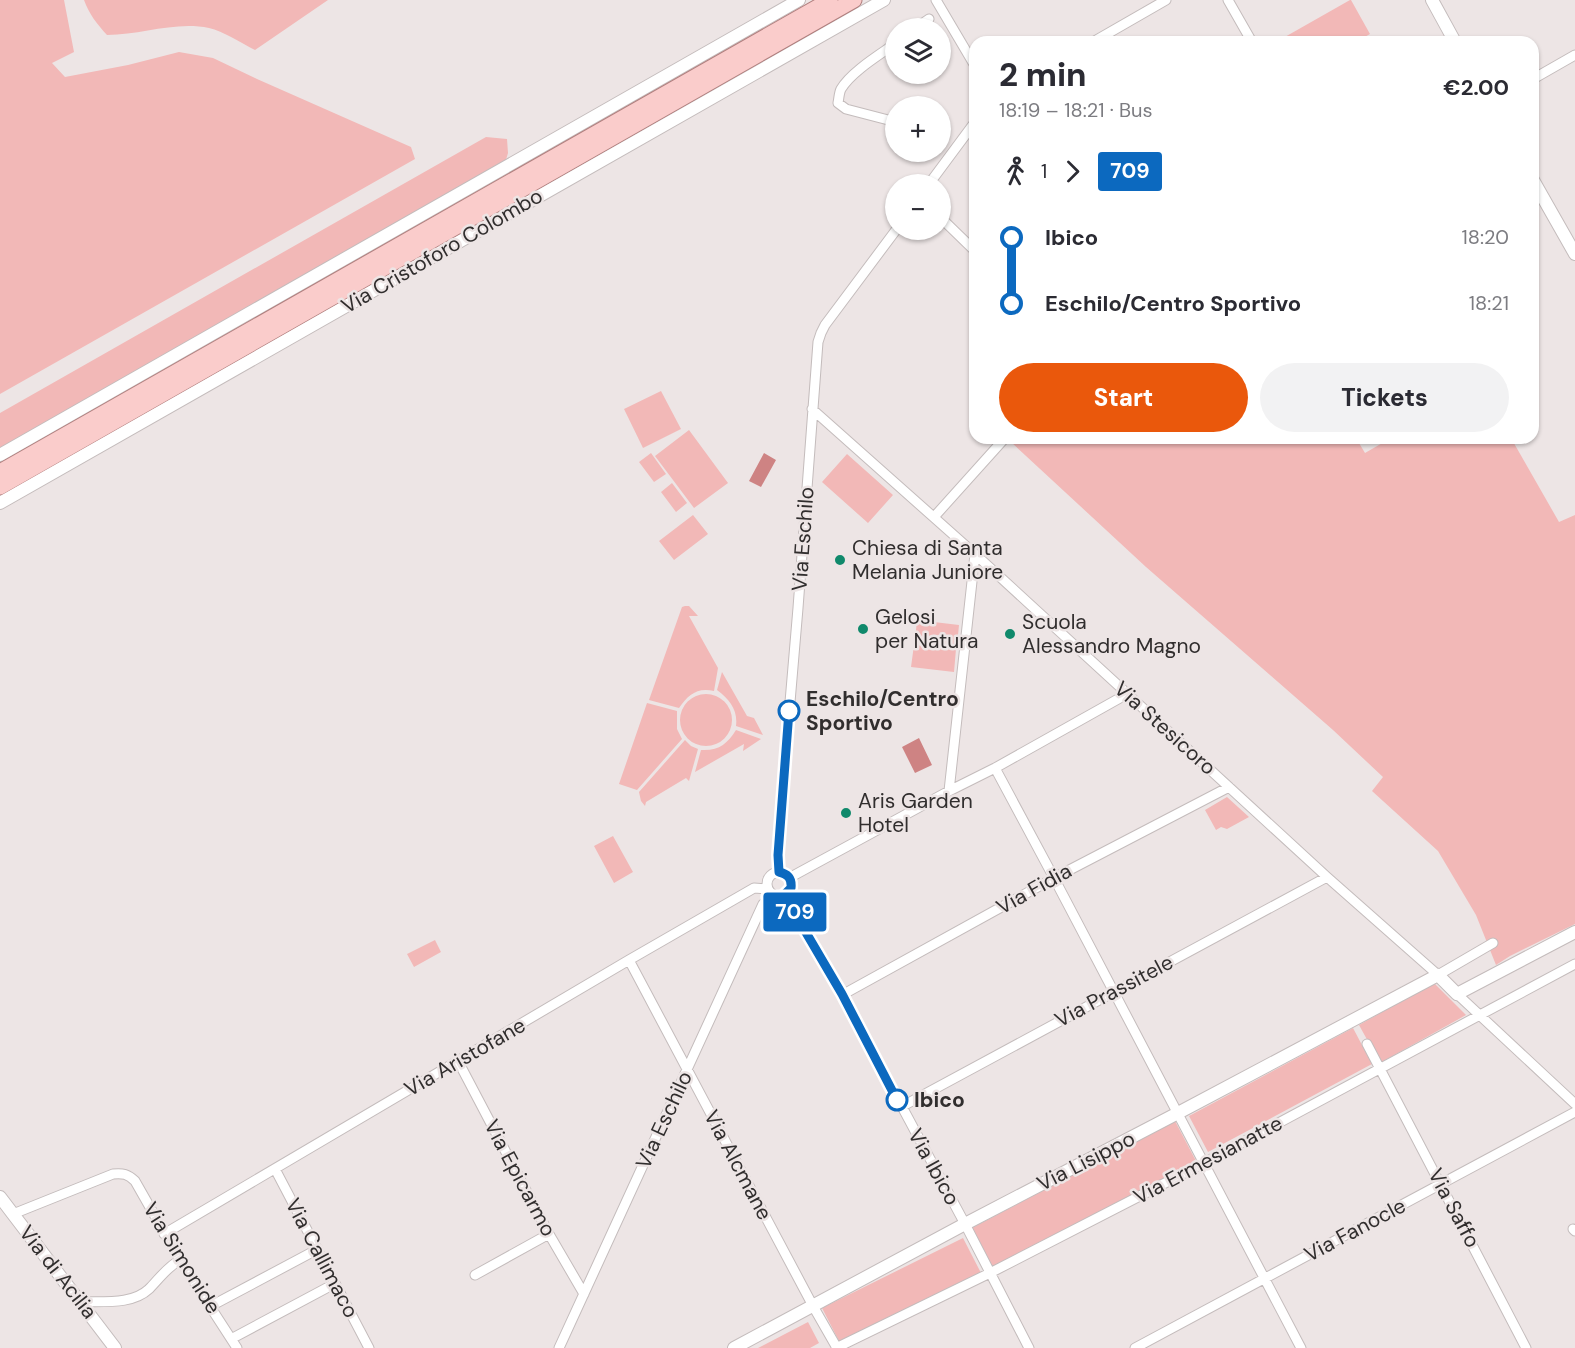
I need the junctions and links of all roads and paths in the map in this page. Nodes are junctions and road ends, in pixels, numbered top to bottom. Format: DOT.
graph roads {
  1 [pos="799,0"];
  2 [pos="830,0"];
  3 [pos="854,0"];
  4 [pos="884,0"];
  5 [pos="936,0"];
  6 [pos="1166,0"];
  7 [pos="1228,0"];
  8 [pos="1432,0"];
  9 [pos="1112,36"];
  10 [pos="1249,36"];
  11 [pos="1452,36"];
  12 [pos="885,52"];
  13 [pos="1575,55"];
  14 [pos="969,56"];
  15 [pos="1539,76"];
  16 [pos="885,119"];
  17 [pos="969,130"];
  18 [pos="936,174"];
  19 [pos="1539,191"];
  20 [pos="951,228"];
  21 [pos="889,240"];
  22 [pos="969,245"];
  23 [pos="1575,254"];
  24 [pos="812,409"];
  25 [pos="1000,444"];
  26 [pos="0,455"];
  27 [pos="0,472"];
  28 [pos="0,487"];
  29 [pos="0,503"];
  30 [pos="934,517"];
  31 [pos="975,554"];
  32 [pos="1126,694"];
  33 [pos="995,768"];
  34 [pos="1229,786"];
  35 [pos="949,791"];
  36 [pos="779,872"];
  37 [pos="1327,877"];
  38 [pos="789,878"];
  39 [pos="1054,878"];
  40 [pos="771,892"];
  41 [pos="784,895"];
  42 [pos="1575,932"];
  43 [pos="1493,943"];
  44 [pos="628,960"];
  45 [pos="1575,964"];
  46 [pos="1438,975"];
  47 [pos="1113,992"];
  48 [pos="842,994"];
  49 [pos="1458,994"];
  50 [pos="1480,1015"];
  51 [pos="1367,1044"];
  52 [pos="458,1061"];
  53 [pos="1380,1069"];
  54 [pos="687,1070"];
  55 [pos="1575,1104"];
  56 [pos="901,1107"];
  57 [pos="1575,1112"];
  58 [pos="1178,1113"];
  59 [pos="1204,1162"];
  60 [pos="275,1169"];
  61 [pos="1441,1184"];
  62 [pos="0,1197"];
  63 [pos="13,1214"];
  64 [pos="965,1224"];
  65 [pos="164,1234"];
  66 [pos="549,1234"];
  67 [pos="318,1249"];
  68 [pos="180,1260"];
  69 [pos="990,1273"];
  70 [pos="475,1275"];
  71 [pos="1264,1278"];
  72 [pos="334,1284"];
  73 [pos="584,1294"];
  74 [pos="81,1302"];
  75 [pos="211,1306"];
  76 [pos="813,1306"];
  77 [pos="235,1345"];
  78 [pos="115,1348"];
  79 [pos="369,1348"];
  80 [pos="559,1348"];
  81 [pos="735,1348"];
  82 [pos="837,1348"];
  83 [pos="1029,1348"];
  84 [pos="1135,1348"];
  85 [pos="1301,1348"];
  86 [pos="1526,1348"];
  1 -- 26 [label="street, Via Cristoforo Colombo"];
  2 -- 27 [label="main road, Via Cristoforo Colombo"];
  3 -- 28 [label="main road, Via Cristoforo Colombo"];
  4 -- 29 [label="street, Via Cristoforo Colombo"];
  5 -- 14 [label="street"];
  6 -- 9 [label="street"];
  7 -- 10 [label="street"];
  8 -- 11 [label="street"];
  12 -- 16 [label="street"];
  13 -- 15 [label="street"];
  17 -- 18 [label="street"];
  19 -- 23 [label="street"];
  20 -- 22 [label="street"];
  21 -- 24 [label="street, Via Eschilo"];
  24 -- 30 [label="street, Via Stesicoro"];
  24 -- 36 [label="street, Via Eschilo"];
  25 -- 30 [label="street"];
  30 -- 31 [label="street, Via Stesicoro"];
  31 -- 32 [label="street, Via Stesicoro"];
  31 -- 35 [label="street"];
  32 -- 33 [label="street"];
  32 -- 34 [label="street, Via Stesicoro"];
  33 -- 35 [label="street"];
  33 -- 39 [label="street"];
  34 -- 37 [label="street, Via Stesicoro"];
  34 -- 39 [label="street, Via Fidia"];
  35 -- 38 [label="street"];
  36 -- 38 [label="street"];
  36 -- 40 [label="street"];
  37 -- 46 [label="street, Via Stesicoro"];
  37 -- 47 [label="street, Via Prassitele"];
  38 -- 41 [label="street"];
  39 -- 47 [label="street"];
  39 -- 48 [label="street, Via Fidia"];
  40 -- 41 [label="street"];
  40 -- 44 [label="street, Via Aristofane"];
  40 -- 54 [label="street, Via Eschilo"];
  41 -- 48 [label="street, Via Ibico"];
  42 -- 49 [label="street"];
  43 -- 46 [label="street"];
  44 -- 52 [label="street, Via Aristofane"];
  44 -- 54 [label="street, Via Alcmane"];
  45 -- 50 [label="street, Via Ermesianatte"];
  46 -- 49 [label="street, Via Stesicoro"];
  46 -- 58 [label="street, Via Lisippo"];
  47 -- 56 [label="street, Via Prassitele"];
  47 -- 58 [label="street"];
  48 -- 56 [label="street, Via Ibico"];
  49 -- 50 [label="street"];
  50 -- 53 [label="street, Via Ermesianatte"];
  50 -- 55 [label="street"];
  51 -- 53 [label="street, Via Saffo"];
  52 -- 60 [label="street, Via Aristofane"];
  52 -- 66 [label="street, Via Epicarmo"];
  53 -- 59 [label="street, Via Ermesianatte"];
  53 -- 61 [label="street, Via Saffo"];
  54 -- 73 [label="street, Via Eschilo"];
  54 -- 76 [label="street, Via Alcmane"];
  56 -- 64 [label="street, Via Ibico"];
  57 -- 61 [label="street, Via Fanocle"];
  58 -- 59 [label="street"];
  58 -- 64 [label="street, Via Lisippo"];
  59 -- 69 [label="street, Via Ermesianatte"];
  59 -- 71 [label="street"];
  60 -- 65 [label="street, Via Aristofane"];
  60 -- 67 [label="street, Via Callimaco"];
  61 -- 71 [label="street, Via Fanocle"];
  61 -- 86 [label="street, Via Saffo"];
  62 -- 63 [label="street, Via di Acilia"];
  63 -- 65 [label="street, Via Simonide"];
  63 -- 74 [label="street, Via di Acilia"];
  64 -- 69 [label="street, Via Ibico"];
  64 -- 76 [label="street, Via Lisippo"];
  65 -- 68 [label="street, Via Simonide"];
  66 -- 70 [label="street"];
  66 -- 73 [label="street, Via Epicarmo"];
  67 -- 72 [label="street, Via Callimaco"];
  67 -- 75 [label="street"];
  68 -- 74 [label="street"];
  68 -- 75 [label="street, Via Simonide"];
  69 -- 82 [label="street, Via Ermesianatte"];
  69 -- 83 [label="street, Via Ibico"];
  71 -- 84 [label="street, Via Fanocle"];
  71 -- 85 [label="street"];
  72 -- 77 [label="street"];
  72 -- 79 [label="street, Via Callimaco"];
  73 -- 80 [label="street, Via Eschilo"];
  74 -- 78 [label="street, Via di Acilia"];
  75 -- 77 [label="street, Via Simonide"];
  76 -- 81 [label="street, Via Lisippo"];
  76 -- 82 [label="street, Via Alcmane"];
}
